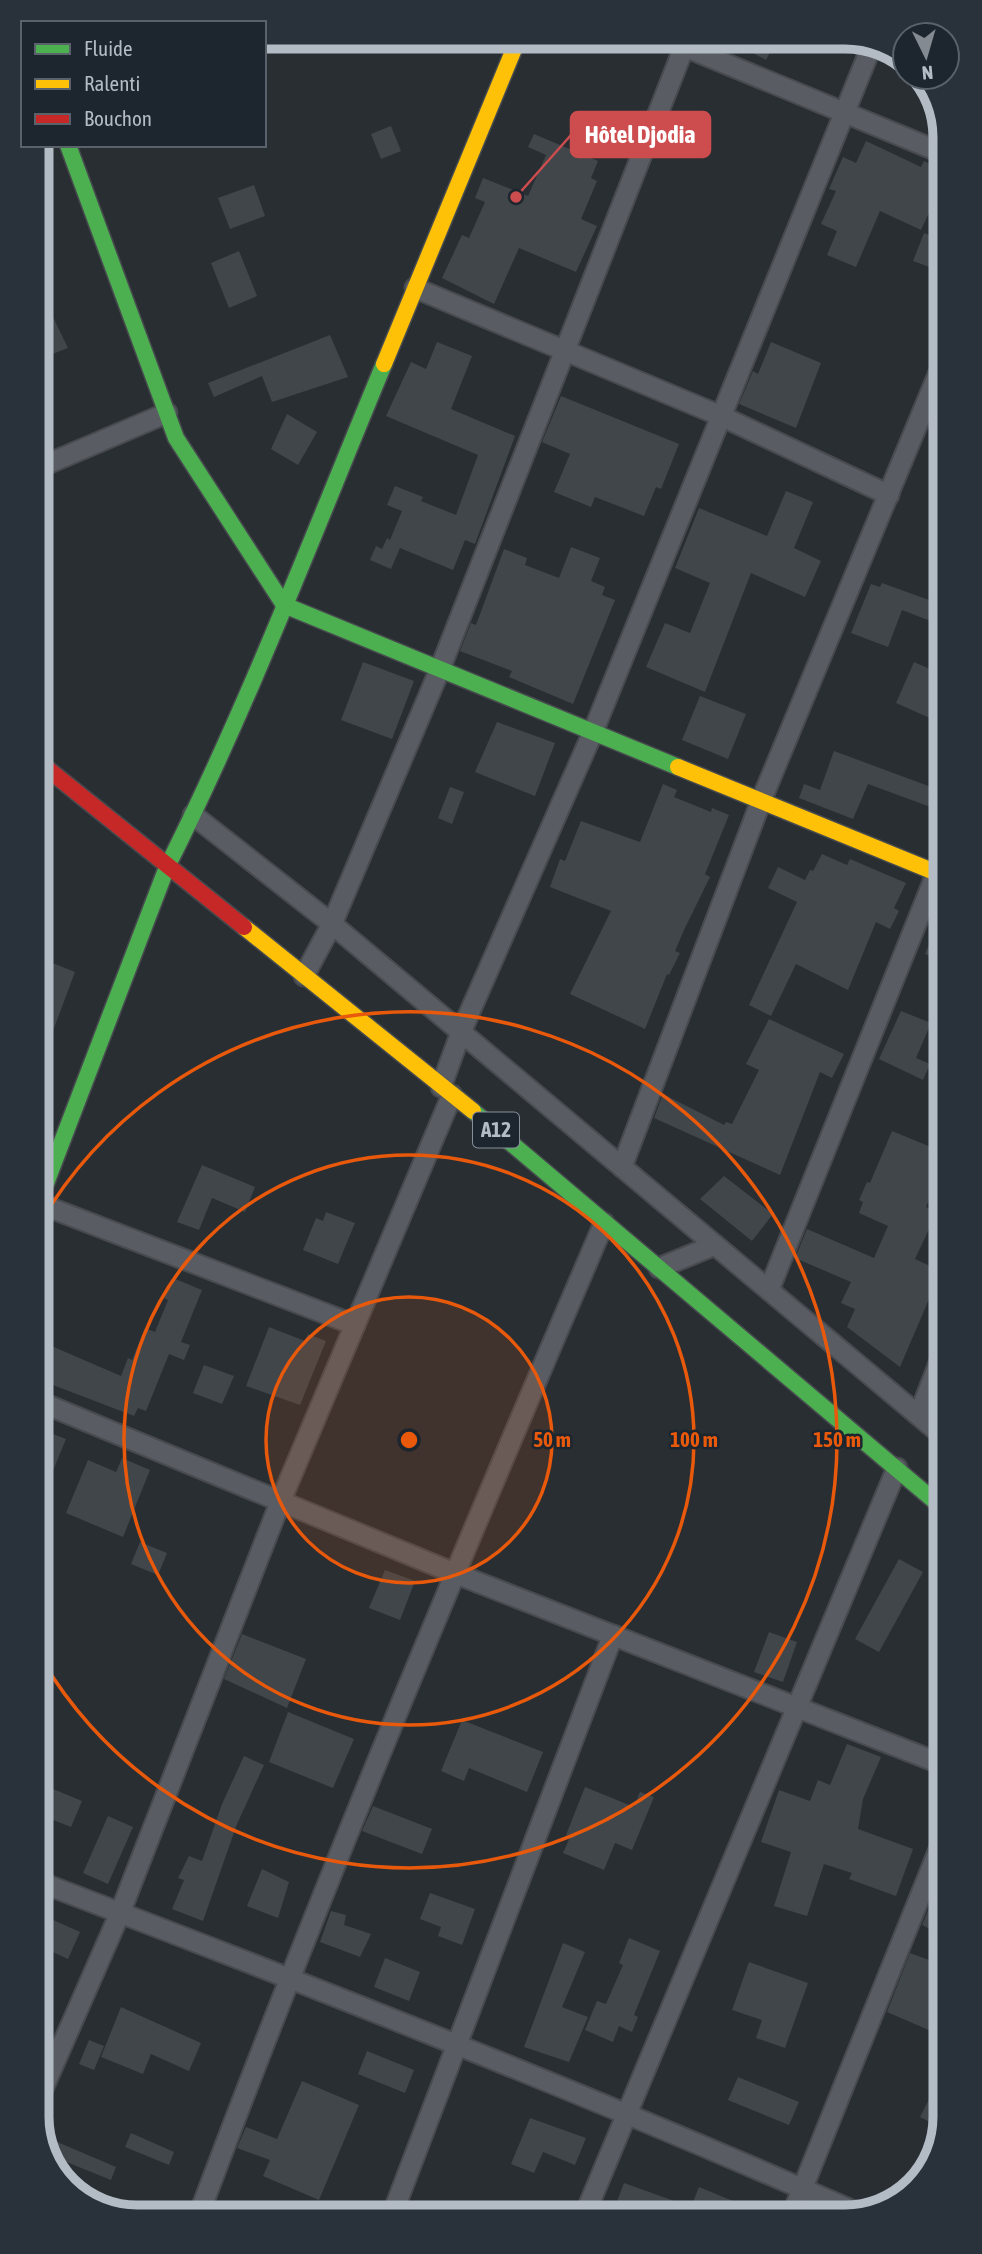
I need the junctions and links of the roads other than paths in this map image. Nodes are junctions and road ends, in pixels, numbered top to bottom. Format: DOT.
graph roads {
  1 [pos="514,49"];
  2 [pos="683,49"];
  3 [pos="702,49"];
  4 [pos="869,53"];
  5 [pos="844,113"];
  6 [pos="69,147"];
  7 [pos="933,149"];
  8 [pos="415,288"];
  9 [pos="565,350"];
  10 [pos="933,387"];
  11 [pos="167,413"];
  12 [pos="721,416"];
  13 [pos="49,463"];
  14 [pos="889,495"];
  15 [pos="284,605"];
  16 [pos="440,669"];
  17 [pos="593,732"];
  18 [pos="49,770"];
  19 [pos="761,801"];
  20 [pos="193,815"];
  21 [pos="167,867"];
  22 [pos="933,867"];
  23 [pos="933,887"];
  24 [pos="332,924"];
  25 [pos="304,976"];
  26 [pos="461,1032"];
  27 [pos="447,1091"];
  28 [pos="49,1164"];
  29 [pos="622,1167"];
  30 [pos="49,1206"];
  31 [pos="604,1223"];
  32 [pos="715,1245"];
  33 [pos="659,1268"];
  34 [pos="769,1290"];
  35 [pos="355,1325"];
  36 [pos="933,1379"];
  37 [pos="49,1406"];
  38 [pos="919,1415"];
  39 [pos="933,1427"];
  40 [pos="897,1468"];
  41 [pos="933,1499"];
  42 [pos="281,1500"];
  43 [pos="454,1573"];
  44 [pos="613,1635"];
  45 [pos="798,1708"];
  46 [pos="933,1761"];
  47 [pos="933,1864"];
  48 [pos="49,1886"];
  49 [pos="120,1913"];
  50 [pos="289,1976"];
  51 [pos="457,2047"];
  52 [pos="49,2072"];
  53 [pos="626,2112"];
  54 [pos="803,2189"];
  55 [pos="203,2205"];
  56 [pos="396,2205"];
  57 [pos="589,2205"];
  58 [pos="796,2205"];
  59 [pos="840,2205"];
  1 -- 8 [label="street"];
  2 -- 9 [label="street"];
  3 -- 5 [label="street"];
  4 -- 5 [label="street"];
  5 -- 7 [label="street"];
  5 -- 12 [label="street"];
  6 -- 11 [label="street"];
  8 -- 9 [label="street"];
  8 -- 15 [label="street"];
  9 -- 12 [label="street"];
  9 -- 16 [label="street"];
  10 -- 14 [label="street"];
  11 -- 13 [label="street"];
  11 -- 15 [label="street"];
  12 -- 14 [label="street"];
  12 -- 17 [label="street"];
  14 -- 19 [label="street"];
  15 -- 16 [label="street"];
  15 -- 20 [label="street"];
  16 -- 17 [label="street"];
  16 -- 24 [label="street"];
  17 -- 19 [label="street"];
  17 -- 26 [label="street"];
  18 -- 21 [label="street, A12"];
  19 -- 22 [label="street"];
  19 -- 29 [label="street"];
  20 -- 21 [label="street"];
  20 -- 24 [label="street"];
  21 -- 25 [label="street, A12"];
  21 -- 28 [label="street"];
  23 -- 34 [label="street"];
  24 -- 25 [label="street"];
  24 -- 26 [label="street"];
  25 -- 27 [label="street, A12"];
  26 -- 27 [label="street"];
  26 -- 29 [label="street"];
  27 -- 31 [label="street, A12"];
  27 -- 35 [label="street"];
  29 -- 32 [label="street"];
  30 -- 35 [label="street"];
  31 -- 33 [label="street, A12"];
  31 -- 43 [label="street"];
  32 -- 33 [label="street"];
  32 -- 34 [label="street"];
  33 -- 40 [label="street, A12"];
  34 -- 38 [label="street"];
  35 -- 42 [label="street"];
  36 -- 38 [label="street"];
  37 -- 42 [label="street"];
  38 -- 39 [label="street"];
  40 -- 41 [label="street, A12"];
  40 -- 45 [label="street"];
  42 -- 43 [label="street"];
  42 -- 49 [label="street"];
  43 -- 44 [label="street"];
  43 -- 50 [label="street"];
  44 -- 45 [label="street"];
  44 -- 51 [label="street"];
  45 -- 46 [label="street"];
  45 -- 53 [label="street"];
  47 -- 54 [label="street"];
  48 -- 49 [label="street"];
  49 -- 50 [label="street"];
  49 -- 52 [label="street"];
  50 -- 51 [label="street"];
  50 -- 55 [label="street"];
  51 -- 53 [label="street"];
  51 -- 56 [label="street"];
  53 -- 54 [label="street"];
  53 -- 57 [label="street"];
  54 -- 58 [label="street"];
  54 -- 59 [label="street"];
}
